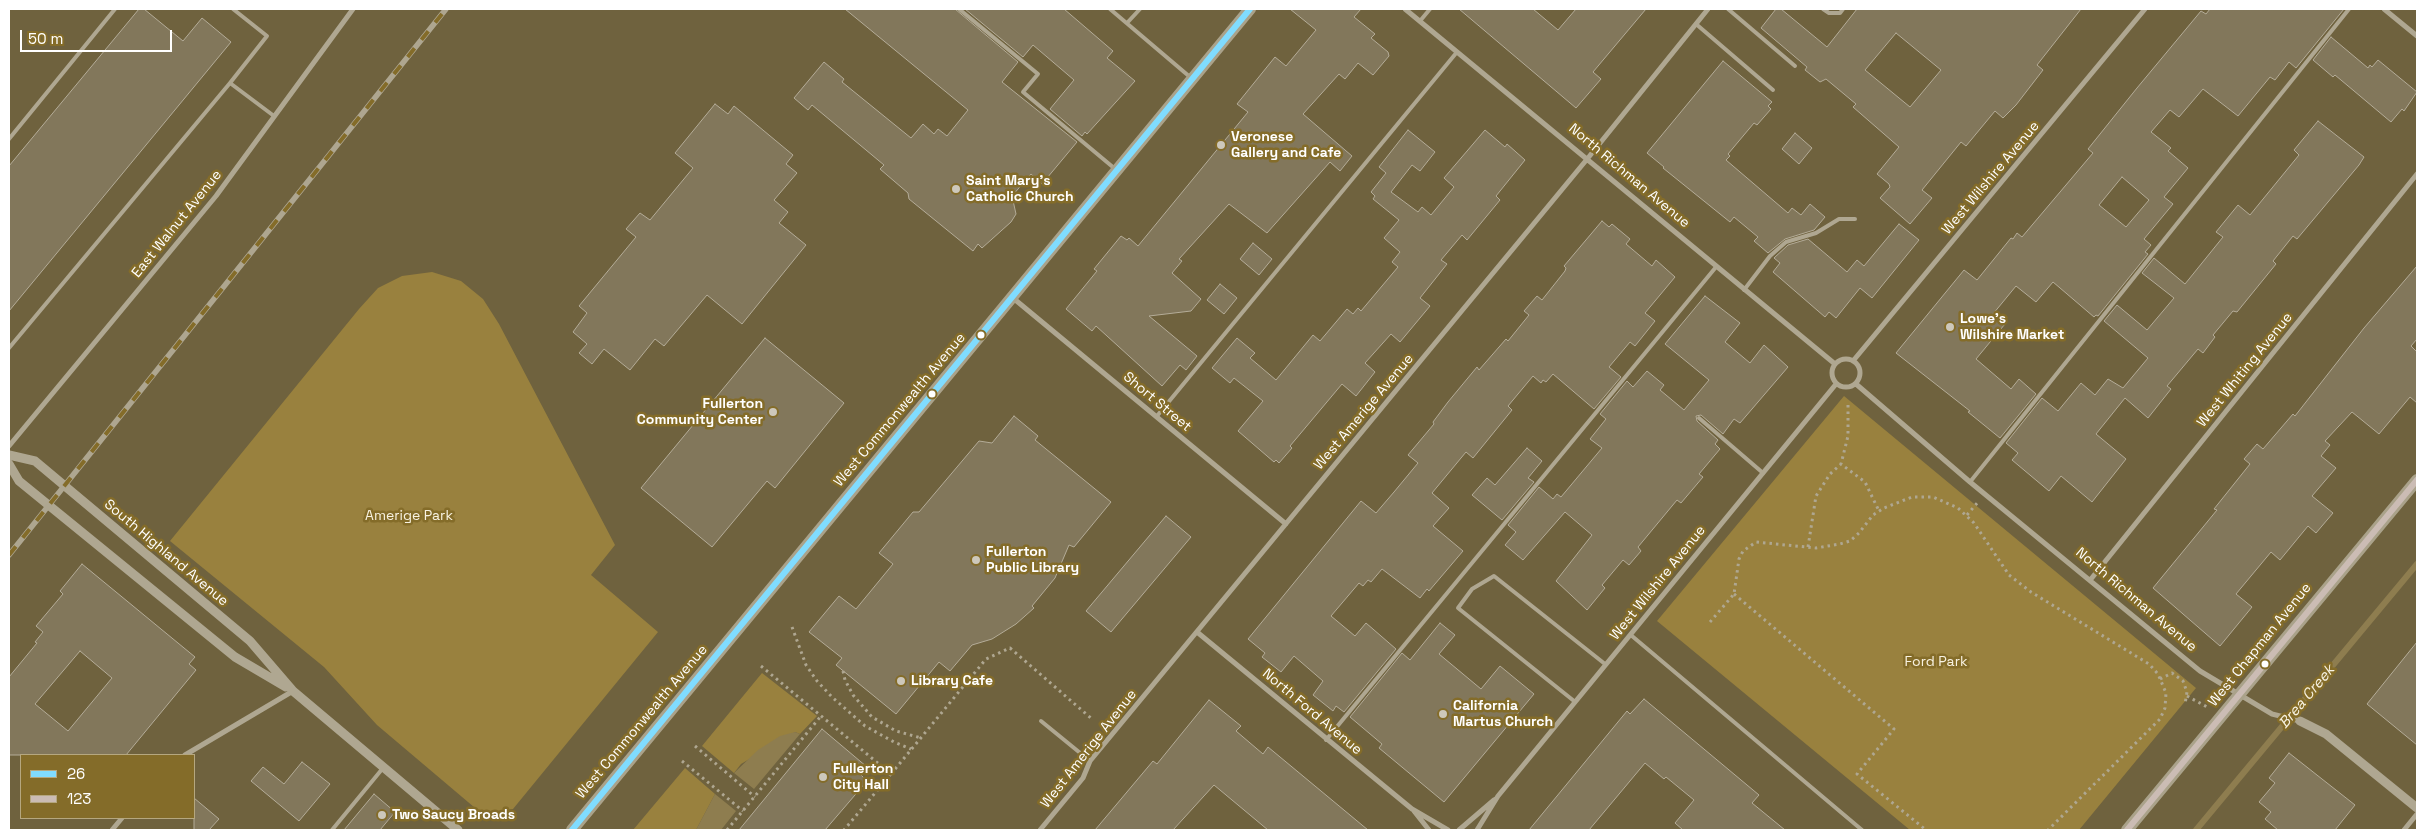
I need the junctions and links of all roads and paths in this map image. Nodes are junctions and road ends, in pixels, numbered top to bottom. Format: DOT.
graph roads {
  1 [pos="115,9"];
  2 [pos="233,9"];
  3 [pos="352,9"];
  4 [pos="959,9"];
  5 [pos="1110,9"];
  6 [pos="1140,9"];
  7 [pos="1250,9"];
  8 [pos="1405,9"];
  9 [pos="1430,9"];
  10 [pos="1708,9"];
  11 [pos="1728,9"];
  12 [pos="1823,9"];
  13 [pos="1844,9"];
  14 [pos="2145,9"];
  15 [pos="2349,9"];
  16 [pos="2384,9"];
  17 [pos="1420,21"];
  18 [pos="1127,23"];
  19 [pos="1696,24"];
  20 [pos="2417,36"];
  21 [pos="1457,52"];
  22 [pos="1795,66"];
  23 [pos="1193,79"];
  24 [pos="230,84"];
  25 [pos="1773,90"];
  26 [pos="274,116"];
  27 [pos="9,139"];
  28 [pos="1588,158"];
  29 [pos="1117,171"];
  30 [pos="2417,174"];
  31 [pos="1855,219"];
  32 [pos="1716,267"];
  33 [pos="1744,290"];
  34 [pos="1012,298"];
  35 [pos="9,348"];
  36 [pos="1853,360"];
  37 [pos="1835,364"];
  38 [pos="1836,384"];
  39 [pos="1856,384"];
  40 [pos="1848,405"];
  41 [pos="1156,416"];
  42 [pos="1699,418"];
  43 [pos="9,446"];
  44 [pos="9,455"];
  45 [pos="9,464"];
  46 [pos="1841,464"];
  47 [pos="1763,473"];
  48 [pos="2417,480"];
  49 [pos="1970,482"];
  50 [pos="1879,511"];
  51 [pos="1286,524"];
  52 [pos="1808,547"];
  53 [pos="2091,580"];
  54 [pos="1734,594"];
  55 [pos="1710,622"];
  56 [pos="792,627"];
  57 [pos="1197,632"];
  58 [pos="1632,636"];
  59 [pos="1605,664"];
  60 [pos="760,666"];
  61 [pos="843,671"];
  62 [pos="2160,679"];
  63 [pos="293,691"];
  64 [pos="2239,695"];
  65 [pos="2187,696"];
  66 [pos="1574,701"];
  67 [pos="2185,704"];
  68 [pos="2222,715"];
  69 [pos="822,716"];
  70 [pos="1092,719"];
  71 [pos="1041,721"];
  72 [pos="2300,721"];
  73 [pos="921,738"];
  74 [pos="1326,740"];
  75 [pos="695,746"];
  76 [pos="912,749"];
  77 [pos="187,754"];
  78 [pos="682,761"];
  79 [pos="1090,761"];
  80 [pos="383,768"];
  81 [pos="891,774"];
  82 [pos="1498,796"];
  83 [pos="755,797"];
  84 [pos="2417,808"];
  85 [pos="1412,809"];
  86 [pos="743,811"];
  87 [pos="2417,814"];
  88 [pos="121,819"];
  89 [pos="112,830"];
  90 [pos="332,830"];
  91 [pos="458,830"];
  92 [pos="572,830"];
  93 [pos="728,830"];
  94 [pos="844,830"];
  95 [pos="1040,830"];
  96 [pos="1429,830"];
  97 [pos="1448,830"];
  98 [pos="1459,830"];
  99 [pos="1477,830"];
  100 [pos="1862,830"];
  101 [pos="1926,830"];
  102 [pos="2048,830"];
  103 [pos="2126,830"];
  104 [pos="2404,830"];
  1 -- 27 [label="lane"];
  2 -- 24 [label="lane"];
  3 -- 26 [label="street, East Walnut Avenue"];
  4 -- 29 [label="lane"];
  5 -- 18 [label="lane"];
  6 -- 18 [label="lane"];
  7 -- 23 [label="main road, West Commonwealth Avenue"];
  8 -- 17 [label="street, North Richman Avenue"];
  9 -- 17 [label="lane"];
  10 -- 19 [label="street, West Amerige Avenue"];
  11 -- 22 [label="lane"];
  12 -- 13 [label="lane"];
  14 -- 36 [label="street, West Wilshire Avenue"];
  15 -- 49 [label="lane"];
  16 -- 20 [label="street"];
  17 -- 21 [label="street, North Richman Avenue"];
  18 -- 23 [label="lane"];
  19 -- 25 [label="lane"];
  19 -- 28 [label="street, West Amerige Avenue"];
  21 -- 28 [label="street, North Richman Avenue"];
  21 -- 41 [label="lane"];
  23 -- 29 [label="main road, West Commonwealth Avenue"];
  24 -- 26 [label="lane"];
  24 -- 35 [label="lane"];
  26 -- 43 [label="street, East Walnut Avenue"];
  28 -- 32 [label="street, North Richman Avenue"];
  28 -- 51 [label="street, West Amerige Avenue"];
  29 -- 34 [label="main road, West Commonwealth Avenue"];
  30 -- 53 [label="street, West Whiting Avenue"];
  31 -- 33 [label="lane"];
  32 -- 33 [label="street, North Richman Avenue"];
  32 -- 74 [label="lane"];
  33 -- 37 [label="street, North Richman Avenue"];
  34 -- 41 [label="street, Short Street"];
  34 -- 92 [label="main road, West Commonwealth Avenue"];
  36 -- 37 [label="street"];
  36 -- 39 [label="street"];
  37 -- 38 [label="street"];
  38 -- 39 [label="street"];
  38 -- 47 [label="street, West Wilshire Avenue"];
  39 -- 49 [label="street, North Richman Avenue"];
  40 -- 46 [label="path"];
  41 -- 51 [label="street, Short Street"];
  42 -- 47 [label="lane"];
  44 -- 63 [label="street, South Highland Avenue"];
  45 -- 63 [label="street, South Highland Avenue"];
  46 -- 50 [label="path"];
  46 -- 52 [label="path"];
  47 -- 58 [label="street, West Wilshire Avenue"];
  48 -- 64 [label="main road, West Chapman Avenue"];
  49 -- 53 [label="street, North Richman Avenue"];
  50 -- 52 [label="path"];
  50 -- 62 [label="path"];
  51 -- 57 [label="street, West Amerige Avenue"];
  52 -- 54 [label="path"];
  53 -- 64 [label="street, North Richman Avenue"];
  54 -- 55 [label="path"];
  54 -- 101 [label="path"];
  56 -- 76 [label="path"];
  57 -- 74 [label="street, North Ford Avenue"];
  57 -- 79 [label="street, West Amerige Avenue"];
  58 -- 59 [label="street, West Wilshire Avenue"];
  58 -- 100 [label="lane"];
  59 -- 66 [label="street, West Wilshire Avenue"];
  59 -- 66 [label="lane"];
  60 -- 69 [label="path"];
  61 -- 73 [label="path"];
  62 -- 65 [label="path"];
  62 -- 102 [label="path"];
  63 -- 77 [label="street"];
  63 -- 80 [label="street, South Highland Avenue"];
  64 -- 68 [label="main road, West Chapman Avenue"];
  64 -- 72 [label="street, North Richman Avenue"];
  65 -- 67 [label="path"];
  65 -- 68 [label="path"];
  66 -- 82 [label="street, West Wilshire Avenue"];
  68 -- 103 [label="main road, West Chapman Avenue"];
  69 -- 81 [label="path"];
  69 -- 83 [label="path"];
  70 -- 73 [label="path"];
  71 -- 79 [label="lane"];
  72 -- 84 [label="street, North Richman Avenue"];
  73 -- 76 [label="path"];
  74 -- 85 [label="street, North Ford Avenue"];
  75 -- 83 [label="path"];
  76 -- 81 [label="path"];
  78 -- 86 [label="path"];
  79 -- 95 [label="street, West Amerige Avenue"];
  80 -- 90 [label="lane"];
  80 -- 91 [label="street, South Highland Avenue"];
  81 -- 94 [label="path"];
  82 -- 98 [label="street, West Wilshire Avenue"];
  82 -- 99 [label="street, West Wilshire Avenue"];
  83 -- 86 [label="path"];
  85 -- 96 [label="street, North Ford Avenue"];
  85 -- 97 [label="street, North Ford Avenue"];
  86 -- 93 [label="path"];
  87 -- 104 [label="street"];
  88 -- 89 [label="street"];
}
